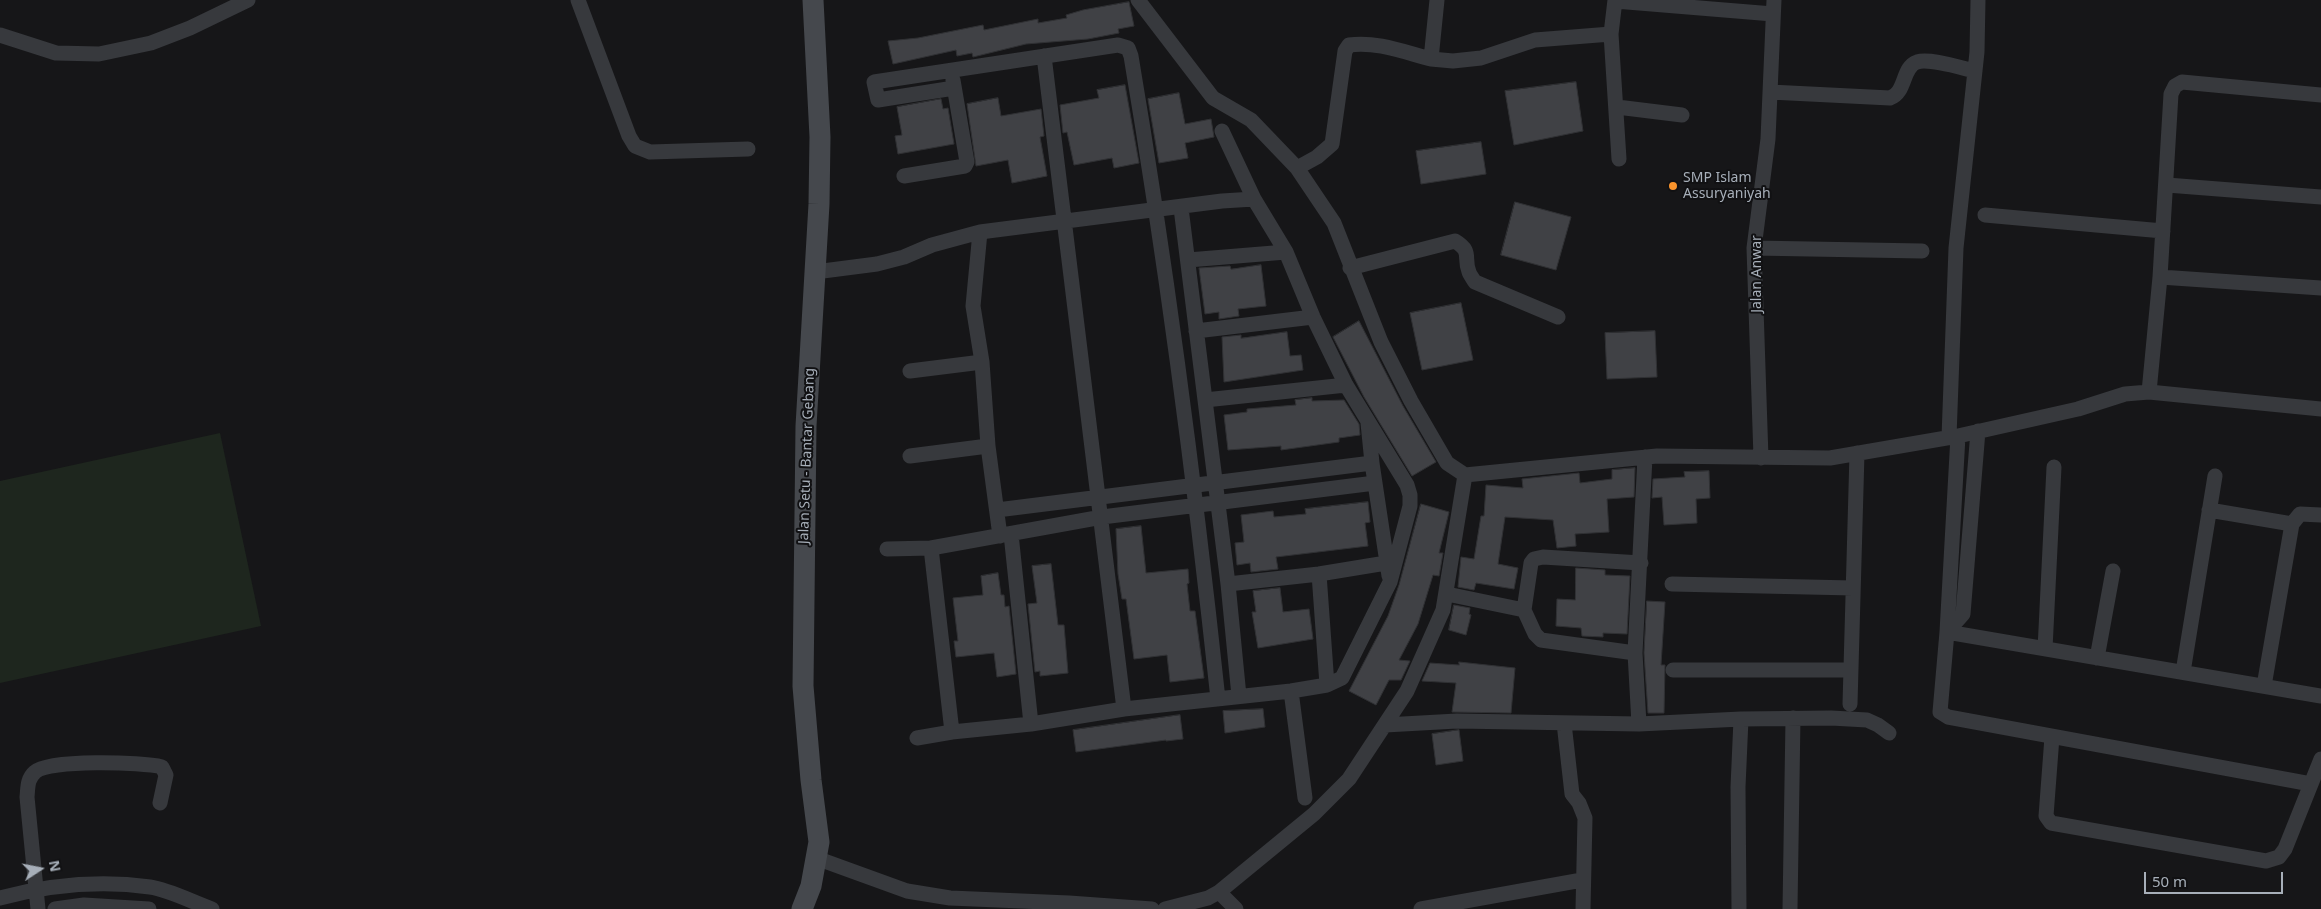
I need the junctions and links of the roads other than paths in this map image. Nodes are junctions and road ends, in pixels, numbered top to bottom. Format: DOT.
graph roads {
  1 [pos="248,0"];
  2 [pos="578,0"];
  3 [pos="813,0"];
  4 [pos="1138,0"];
  5 [pos="1437,0"];
  6 [pos="1978,0"];
  7 [pos="1615,1"];
  8 [pos="1774,7"];
  9 [pos="1611,34"];
  10 [pos="0,35"];
  11 [pos="1044,56"];
  12 [pos="1431,59"];
  13 [pos="952,69"];
  14 [pos="1975,71"];
  15 [pos="954,88"];
  16 [pos="1770,92"];
  17 [pos="2321,95"];
  18 [pos="1617,107"];
  19 [pos="1682,115"];
  20 [pos="1222,131"];
  21 [pos="748,149"];
  22 [pos="1619,159"];
  23 [pos="1296,168"];
  24 [pos="904,176"];
  25 [pos="2167,185"];
  26 [pos="2321,197"];
  27 [pos="1254,199"];
  28 [pos="1181,208"];
  29 [pos="1158,211"];
  30 [pos="1985,215"];
  31 [pos="1065,222"];
  32 [pos="2163,231"];
  33 [pos="980,232"];
  34 [pos="1754,248"];
  35 [pos="1922,251"];
  36 [pos="1286,252"];
  37 [pos="1188,260"];
  38 [pos="1350,268"];
  39 [pos="815,272"];
  40 [pos="2160,277"];
  41 [pos="2321,288"];
  42 [pos="1313,317"];
  43 [pos="1558,318"];
  44 [pos="1196,331"];
  45 [pos="982,362"];
  46 [pos="910,371"];
  47 [pos="1346,386"];
  48 [pos="2149,392"];
  49 [pos="1205,400"];
  50 [pos="2321,409"];
  51 [pos="1368,420"];
  52 [pos="1978,431"];
  53 [pos="1953,437"];
  54 [pos="988,446"];
  55 [pos="1857,453"];
  56 [pos="910,456"];
  57 [pos="1645,457"];
  58 [pos="1761,458"];
  59 [pos="1372,462"];
  60 [pos="2054,467"];
  61 [pos="1464,475"];
  62 [pos="2215,476"];
  63 [pos="1215,483"];
  64 [pos="1375,483"];
  65 [pos="1194,485"];
  66 [pos="1099,496"];
  67 [pos="1218,503"];
  68 [pos="1197,506"];
  69 [pos="997,510"];
  70 [pos="2209,510"];
  71 [pos="2321,515"];
  72 [pos="1102,517"];
  73 [pos="2292,524"];
  74 [pos="1006,535"];
  75 [pos="931,548"];
  76 [pos="887,549"];
  77 [pos="1386,563"];
  78 [pos="1641,563"];
  79 [pos="2113,571"];
  80 [pos="1319,574"];
  81 [pos="1390,582"];
  82 [pos="1228,584"];
  83 [pos="1672,584"];
  84 [pos="1853,588"];
  85 [pos="1447,594"];
  86 [pos="1524,610"];
  87 [pos="1947,632"];
  88 [pos="2045,649"];
  89 [pos="1635,653"];
  90 [pos="2097,658"];
  91 [pos="1673,670"];
  92 [pos="1851,670"];
  93 [pos="2183,672"];
  94 [pos="1327,685"];
  95 [pos="2264,686"];
  96 [pos="1291,690"];
  97 [pos="1239,696"];
  98 [pos="2321,696"];
  99 [pos="1218,699"];
  100 [pos="1850,704"];
  101 [pos="1124,709"];
  102 [pos="1793,718"];
  103 [pos="1740,719"];
  104 [pos="1564,723"];
  105 [pos="1031,724"];
  106 [pos="1639,724"];
  107 [pos="1385,725"];
  108 [pos="952,732"];
  109 [pos="1889,734"];
  110 [pos="2052,737"];
  111 [pos="917,738"];
  112 [pos="2321,759"];
  113 [pos="2311,784"];
  114 [pos="1305,798"];
  115 [pos="160,803"];
  116 [pos="816,858"];
  117 [pos="1582,880"];
  118 [pos="36,889"];
  119 [pos="1219,892"];
  120 [pos="0,898"];
  121 [pos="980,904"];
  122 [pos="1069,906"];
  123 [pos="38,909"];
  124 [pos="55,909"];
  125 [pos="149,909"];
  126 [pos="212,909"];
  127 [pos="802,909"];
  128 [pos="1144,909"];
  129 [pos="1165,909"];
  130 [pos="1236,909"];
  131 [pos="1421,909"];
  132 [pos="1583,909"];
  133 [pos="1739,909"];
  134 [pos="1790,909"];
  1 -- 10 [label="street"];
  2 -- 21 [label="street"];
  3 -- 39 [label="main road, Jalan Setu - Bantar Gebang"];
  4 -- 23 [label="street"];
  5 -- 12 [label="street"];
  6 -- 14 [label="street"];
  7 -- 8 [label="street"];
  7 -- 9 [label="street"];
  8 -- 16 [label="street, Jalan Anwar"];
  9 -- 12 [label="street"];
  9 -- 18 [label="street"];
  11 -- 13 [label="street"];
  11 -- 29 [label="street"];
  11 -- 31 [label="street"];
  12 -- 23 [label="street"];
  13 -- 15 [label="street"];
  13 -- 15 [label="street"];
  14 -- 16 [label="street"];
  14 -- 53 [label="street"];
  15 -- 24 [label="street"];
  16 -- 34 [label="street, Jalan Anwar"];
  17 -- 25 [label="street"];
  18 -- 19 [label="street"];
  18 -- 22 [label="street"];
  20 -- 27 [label="street"];
  23 -- 38 [label="street"];
  25 -- 26 [label="street"];
  25 -- 32 [label="street"];
  27 -- 28 [label="street"];
  27 -- 36 [label="street"];
  28 -- 29 [label="street"];
  28 -- 37 [label="street"];
  29 -- 31 [label="street"];
  29 -- 65 [label="street"];
  30 -- 32 [label="street"];
  31 -- 33 [label="street"];
  31 -- 66 [label="street"];
  32 -- 40 [label="street"];
  33 -- 39 [label="street"];
  33 -- 45 [label="street"];
  34 -- 35 [label="street"];
  34 -- 58 [label="street, Jalan Anwar"];
  36 -- 37 [label="street"];
  36 -- 42 [label="street"];
  37 -- 44 [label="street"];
  38 -- 43 [label="street"];
  38 -- 61 [label="street"];
  39 -- 116 [label="main road, Jalan Setu - Bantar Gebang"];
  40 -- 41 [label="street"];
  40 -- 48 [label="street"];
  42 -- 44 [label="street"];
  42 -- 47 [label="street"];
  44 -- 49 [label="street"];
  45 -- 46 [label="street"];
  45 -- 54 [label="street"];
  47 -- 49 [label="street"];
  47 -- 51 [label="street"];
  48 -- 50 [label="street"];
  48 -- 52 [label="street"];
  49 -- 63 [label="street"];
  51 -- 59 [label="street"];
  51 -- 81 [label="street"];
  52 -- 53 [label="street"];
  52 -- 87 [label="street"];
  53 -- 55 [label="street"];
  53 -- 87 [label="street"];
  54 -- 56 [label="street"];
  54 -- 69 [label="street"];
  55 -- 58 [label="street"];
  55 -- 84 [label="street"];
  57 -- 58 [label="street"];
  57 -- 61 [label="street"];
  57 -- 78 [label="street"];
  59 -- 63 [label="street"];
  59 -- 64 [label="street"];
  60 -- 88 [label="street"];
  61 -- 85 [label="street"];
  62 -- 70 [label="street"];
  63 -- 65 [label="street"];
  63 -- 67 [label="street"];
  64 -- 67 [label="street"];
  64 -- 77 [label="street"];
  65 -- 66 [label="street"];
  65 -- 68 [label="street"];
  66 -- 69 [label="street"];
  66 -- 72 [label="street"];
  67 -- 68 [label="street"];
  67 -- 82 [label="street"];
  68 -- 72 [label="street"];
  68 -- 99 [label="street"];
  69 -- 74 [label="street"];
  70 -- 73 [label="street"];
  70 -- 93 [label="street"];
  71 -- 73 [label="street"];
  72 -- 74 [label="street"];
  72 -- 101 [label="street"];
  73 -- 95 [label="street"];
  74 -- 75 [label="street"];
  74 -- 105 [label="street"];
  75 -- 76 [label="street"];
  75 -- 108 [label="street"];
  77 -- 80 [label="street"];
  77 -- 81 [label="street"];
  78 -- 86 [label="street"];
  78 -- 89 [label="street"];
  79 -- 90 [label="street"];
  80 -- 82 [label="street"];
  80 -- 94 [label="street"];
  81 -- 94 [label="street"];
  82 -- 97 [label="street"];
  83 -- 84 [label="street"];
  84 -- 92 [label="street"];
  85 -- 86 [label="street"];
  85 -- 107 [label="street"];
  86 -- 89 [label="street"];
  87 -- 88 [label="street"];
  87 -- 110 [label="street"];
  88 -- 90 [label="street"];
  89 -- 106 [label="street"];
  90 -- 93 [label="street"];
  91 -- 92 [label="street"];
  92 -- 100 [label="street"];
  93 -- 95 [label="street"];
  94 -- 96 [label="street"];
  95 -- 98 [label="street"];
  96 -- 97 [label="street"];
  96 -- 114 [label="street"];
  97 -- 99 [label="street"];
  99 -- 101 [label="street"];
  101 -- 105 [label="street"];
  102 -- 103 [label="street"];
  102 -- 109 [label="street"];
  102 -- 134 [label="street"];
  103 -- 106 [label="street"];
  103 -- 133 [label="street"];
  104 -- 106 [label="street"];
  104 -- 107 [label="street"];
  104 -- 117 [label="street"];
  105 -- 108 [label="street"];
  107 -- 119 [label="street"];
  108 -- 111 [label="street"];
  110 -- 113 [label="street"];
  110 -- 113 [label="street"];
  112 -- 113 [label="street"];
  115 -- 118 [label="street"];
  116 -- 121 [label="street"];
  116 -- 127 [label="main road, Jalan Setu - Bantar Gebang"];
  117 -- 131 [label="street"];
  117 -- 132 [label="street"];
  118 -- 120 [label="street"];
  118 -- 123 [label="street"];
  118 -- 126 [label="street"];
  119 -- 129 [label="street"];
  119 -- 130 [label="street"];
  121 -- 122 [label="street"];
  122 -- 128 [label="street"];
  124 -- 125 [label="street"];
}
